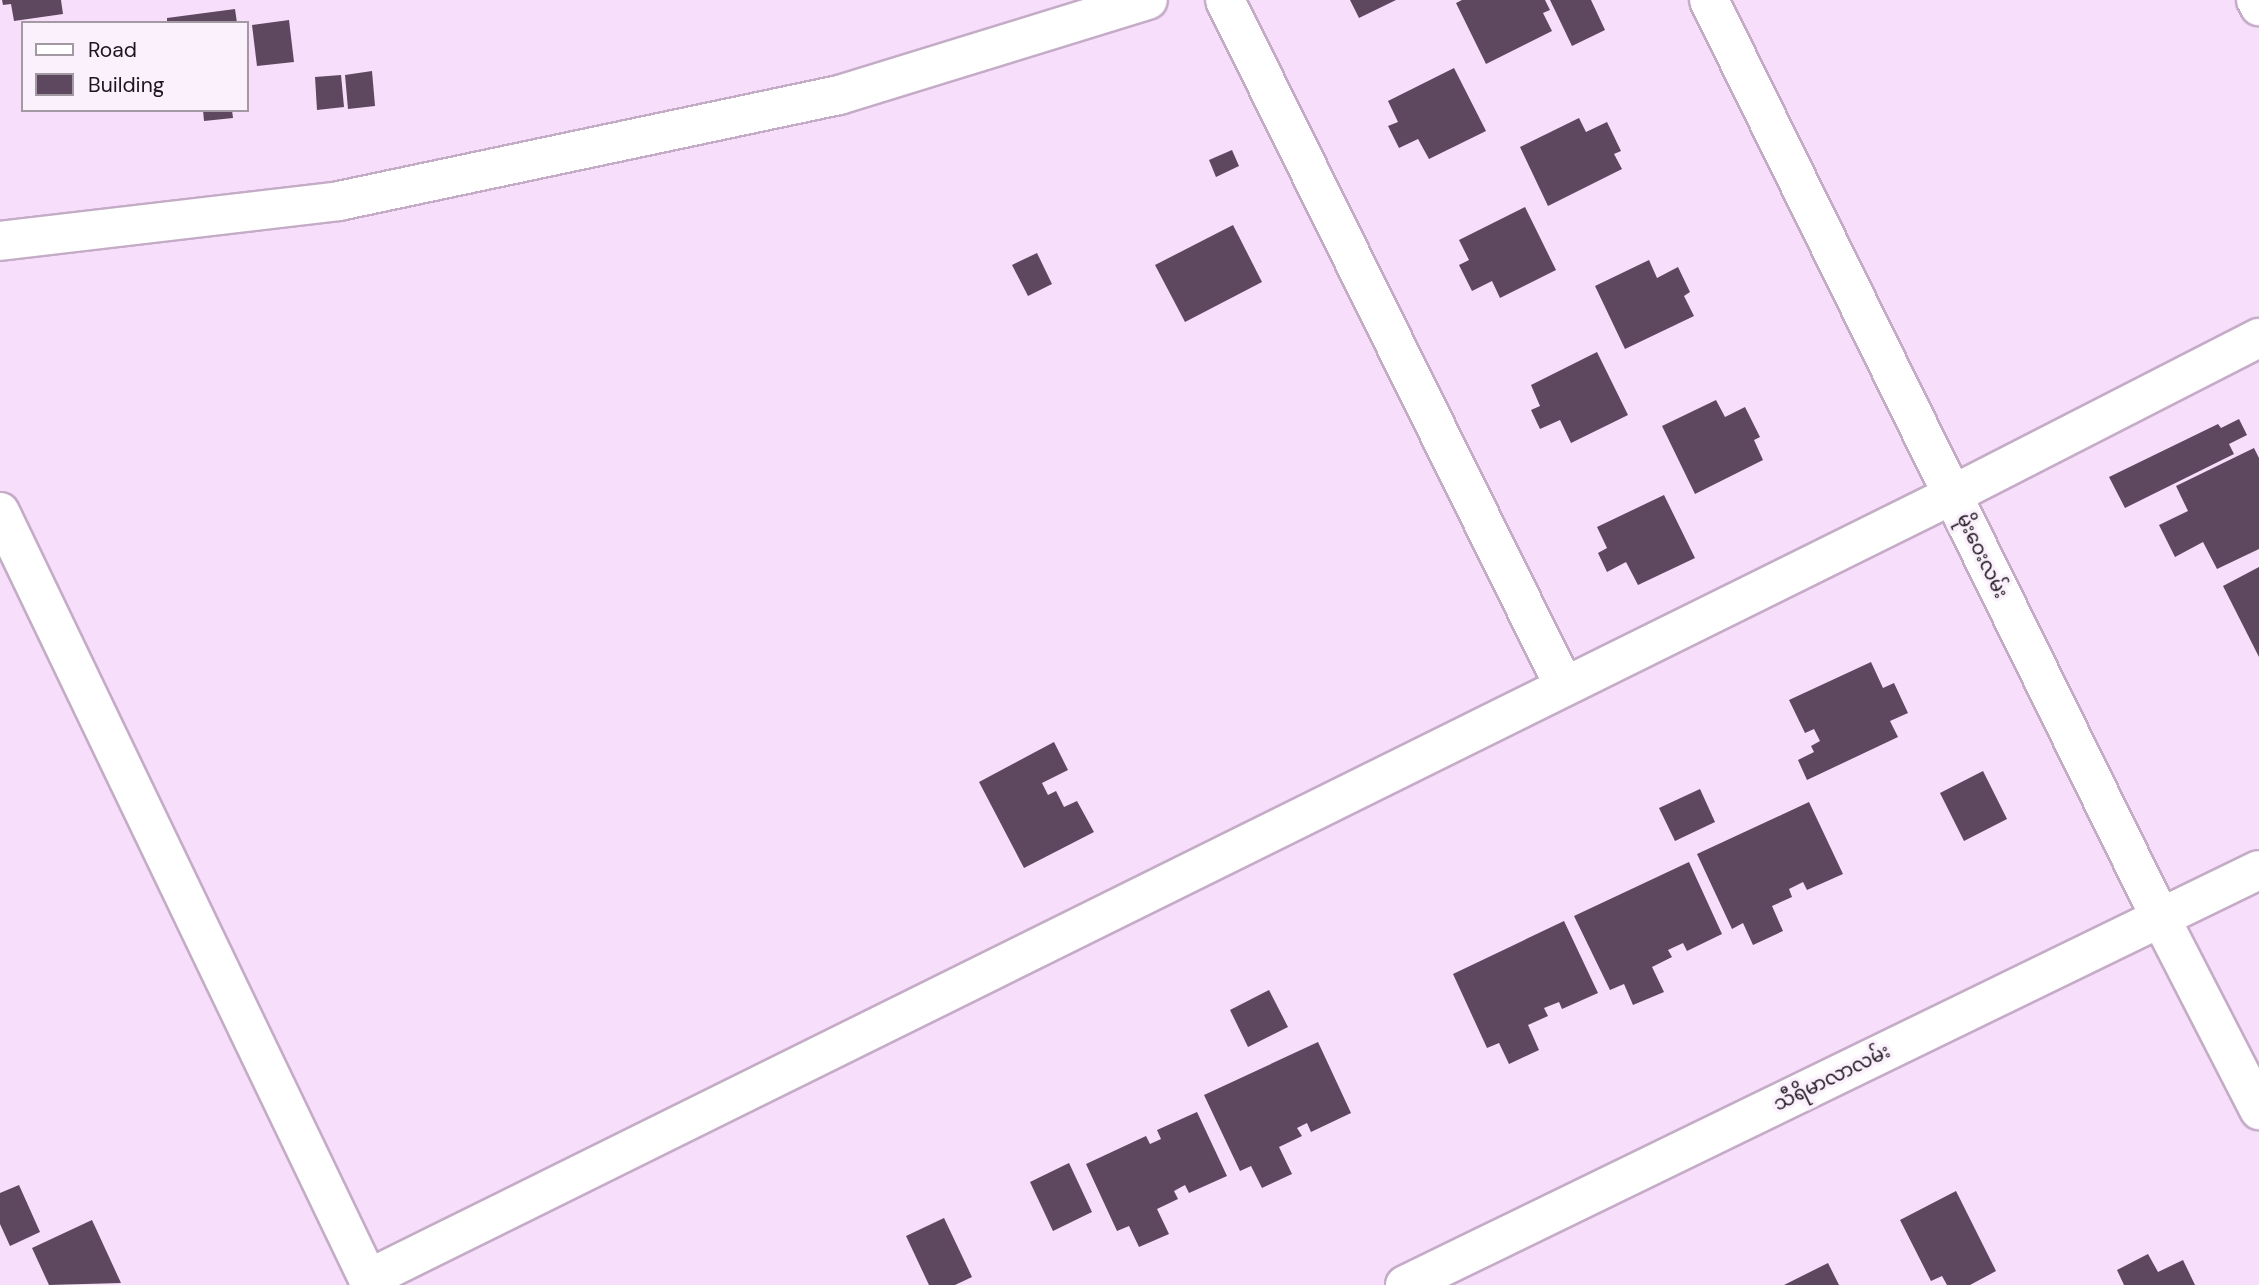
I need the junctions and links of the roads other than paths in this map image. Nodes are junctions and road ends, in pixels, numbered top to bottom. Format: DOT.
graph roads {
  1 [pos="1148,0"];
  2 [pos="1224,0"];
  3 [pos="1709,0"];
  4 [pos="2256,0"];
  5 [pos="2259,6"];
  6 [pos="0,241"];
  7 [pos="2259,338"];
  8 [pos="1952,495"];
  9 [pos="0,512"];
  10 [pos="1564,686"];
  11 [pos="2259,870"];
  12 [pos="2161,919"];
  13 [pos="2259,1110"];
  14 [pos="370,1282"];
  15 [pos="1405,1285"];
  1 -- 6 [label="street"];
  2 -- 10 [label="street"];
  3 -- 8 [label="street, မိုးဝေးလမ်း"];
  4 -- 5 [label="street"];
  7 -- 8 [label="street"];
  8 -- 10 [label="street"];
  8 -- 12 [label="street, မိုးဝေးလမ်း"];
  9 -- 14 [label="street"];
  10 -- 14 [label="street"];
  11 -- 12 [label="street, သီရိမာလာလမ်း"];
  12 -- 13 [label="street, မိုးဝေးလမ်း"];
  12 -- 15 [label="street, သီရိမာလာလမ်း"];
}
